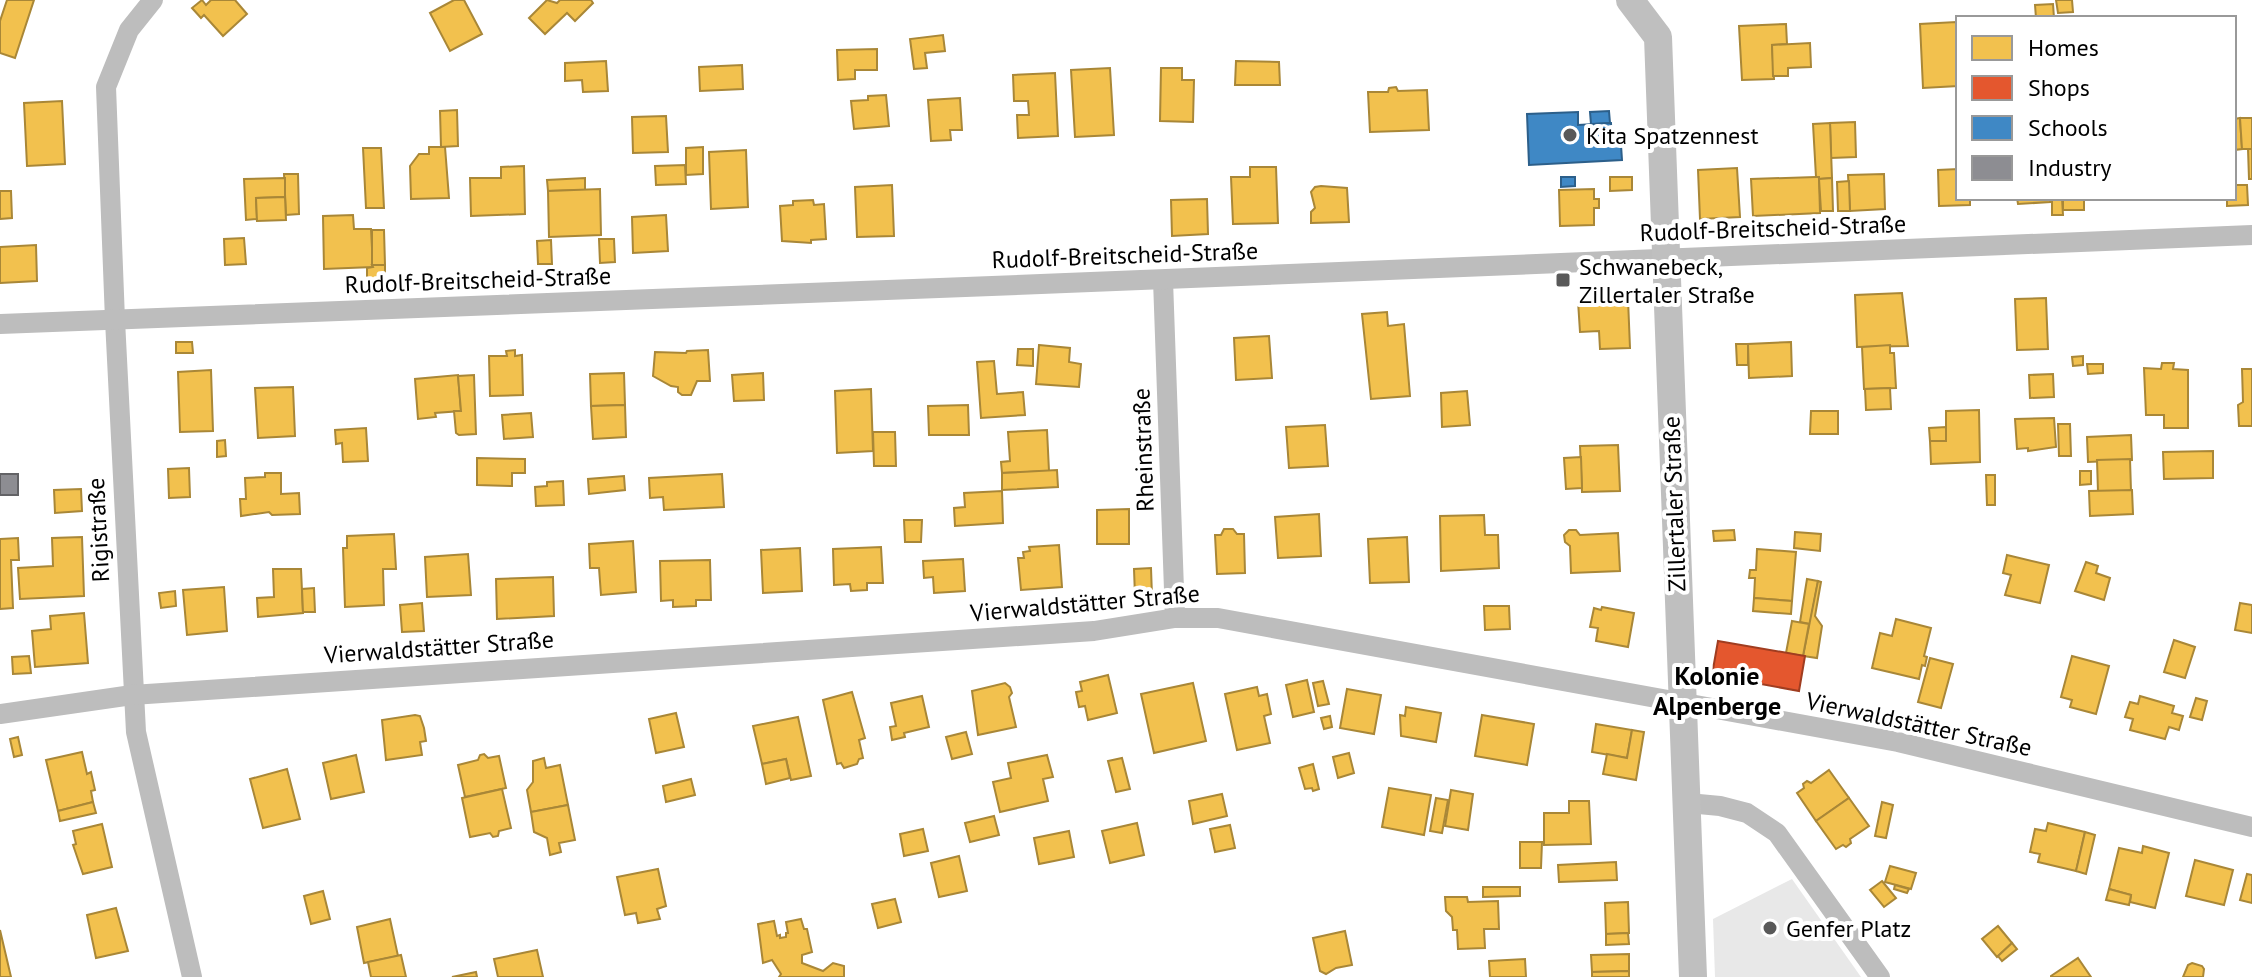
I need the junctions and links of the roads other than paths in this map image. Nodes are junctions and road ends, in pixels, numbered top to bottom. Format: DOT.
graph roads {
  1 [pos="153,0"];
  2 [pos="1630,0"];
  3 [pos="2252,235"];
  4 [pos="1665,257"];
  5 [pos="1163,280"];
  6 [pos="115,320"];
  7 [pos="0,324"];
  8 [pos="1175,618"];
  9 [pos="132,695"];
  10 [pos="1683,704"];
  11 [pos="0,714"];
  12 [pos="1688,803"];
  13 [pos="2252,827"];
  14 [pos="192,977"];
  15 [pos="1693,977"];
  16 [pos="1880,977"];
  1 -- 6 [label="street, Rigistraße"];
  2 -- 4 [label="street, Zillertaler Straße"];
  3 -- 4 [label="street, Rudolf-Breitscheid-Straße"];
  4 -- 5 [label="street, Rudolf-Breitscheid-Straße"];
  4 -- 10 [label="street, Zillertaler Straße"];
  5 -- 6 [label="street, Rudolf-Breitscheid-Straße"];
  5 -- 8 [label="street, Rheinstraße"];
  6 -- 7 [label="street, Rudolf-Breitscheid-Straße"];
  6 -- 9 [label="street, Rigistraße"];
  8 -- 9 [label="street, Vierwaldstätter Straße"];
  8 -- 10 [label="street, Vierwaldstätter Straße"];
  9 -- 11 [label="street, Vierwaldstätter Straße"];
  9 -- 14 [label="street, Rigistraße"];
  10 -- 12 [label="street, Zillertaler Straße"];
  10 -- 13 [label="street, Vierwaldstätter Straße"];
  12 -- 15 [label="street, Zillertaler Straße"];
  12 -- 16 [label="street"];
}
